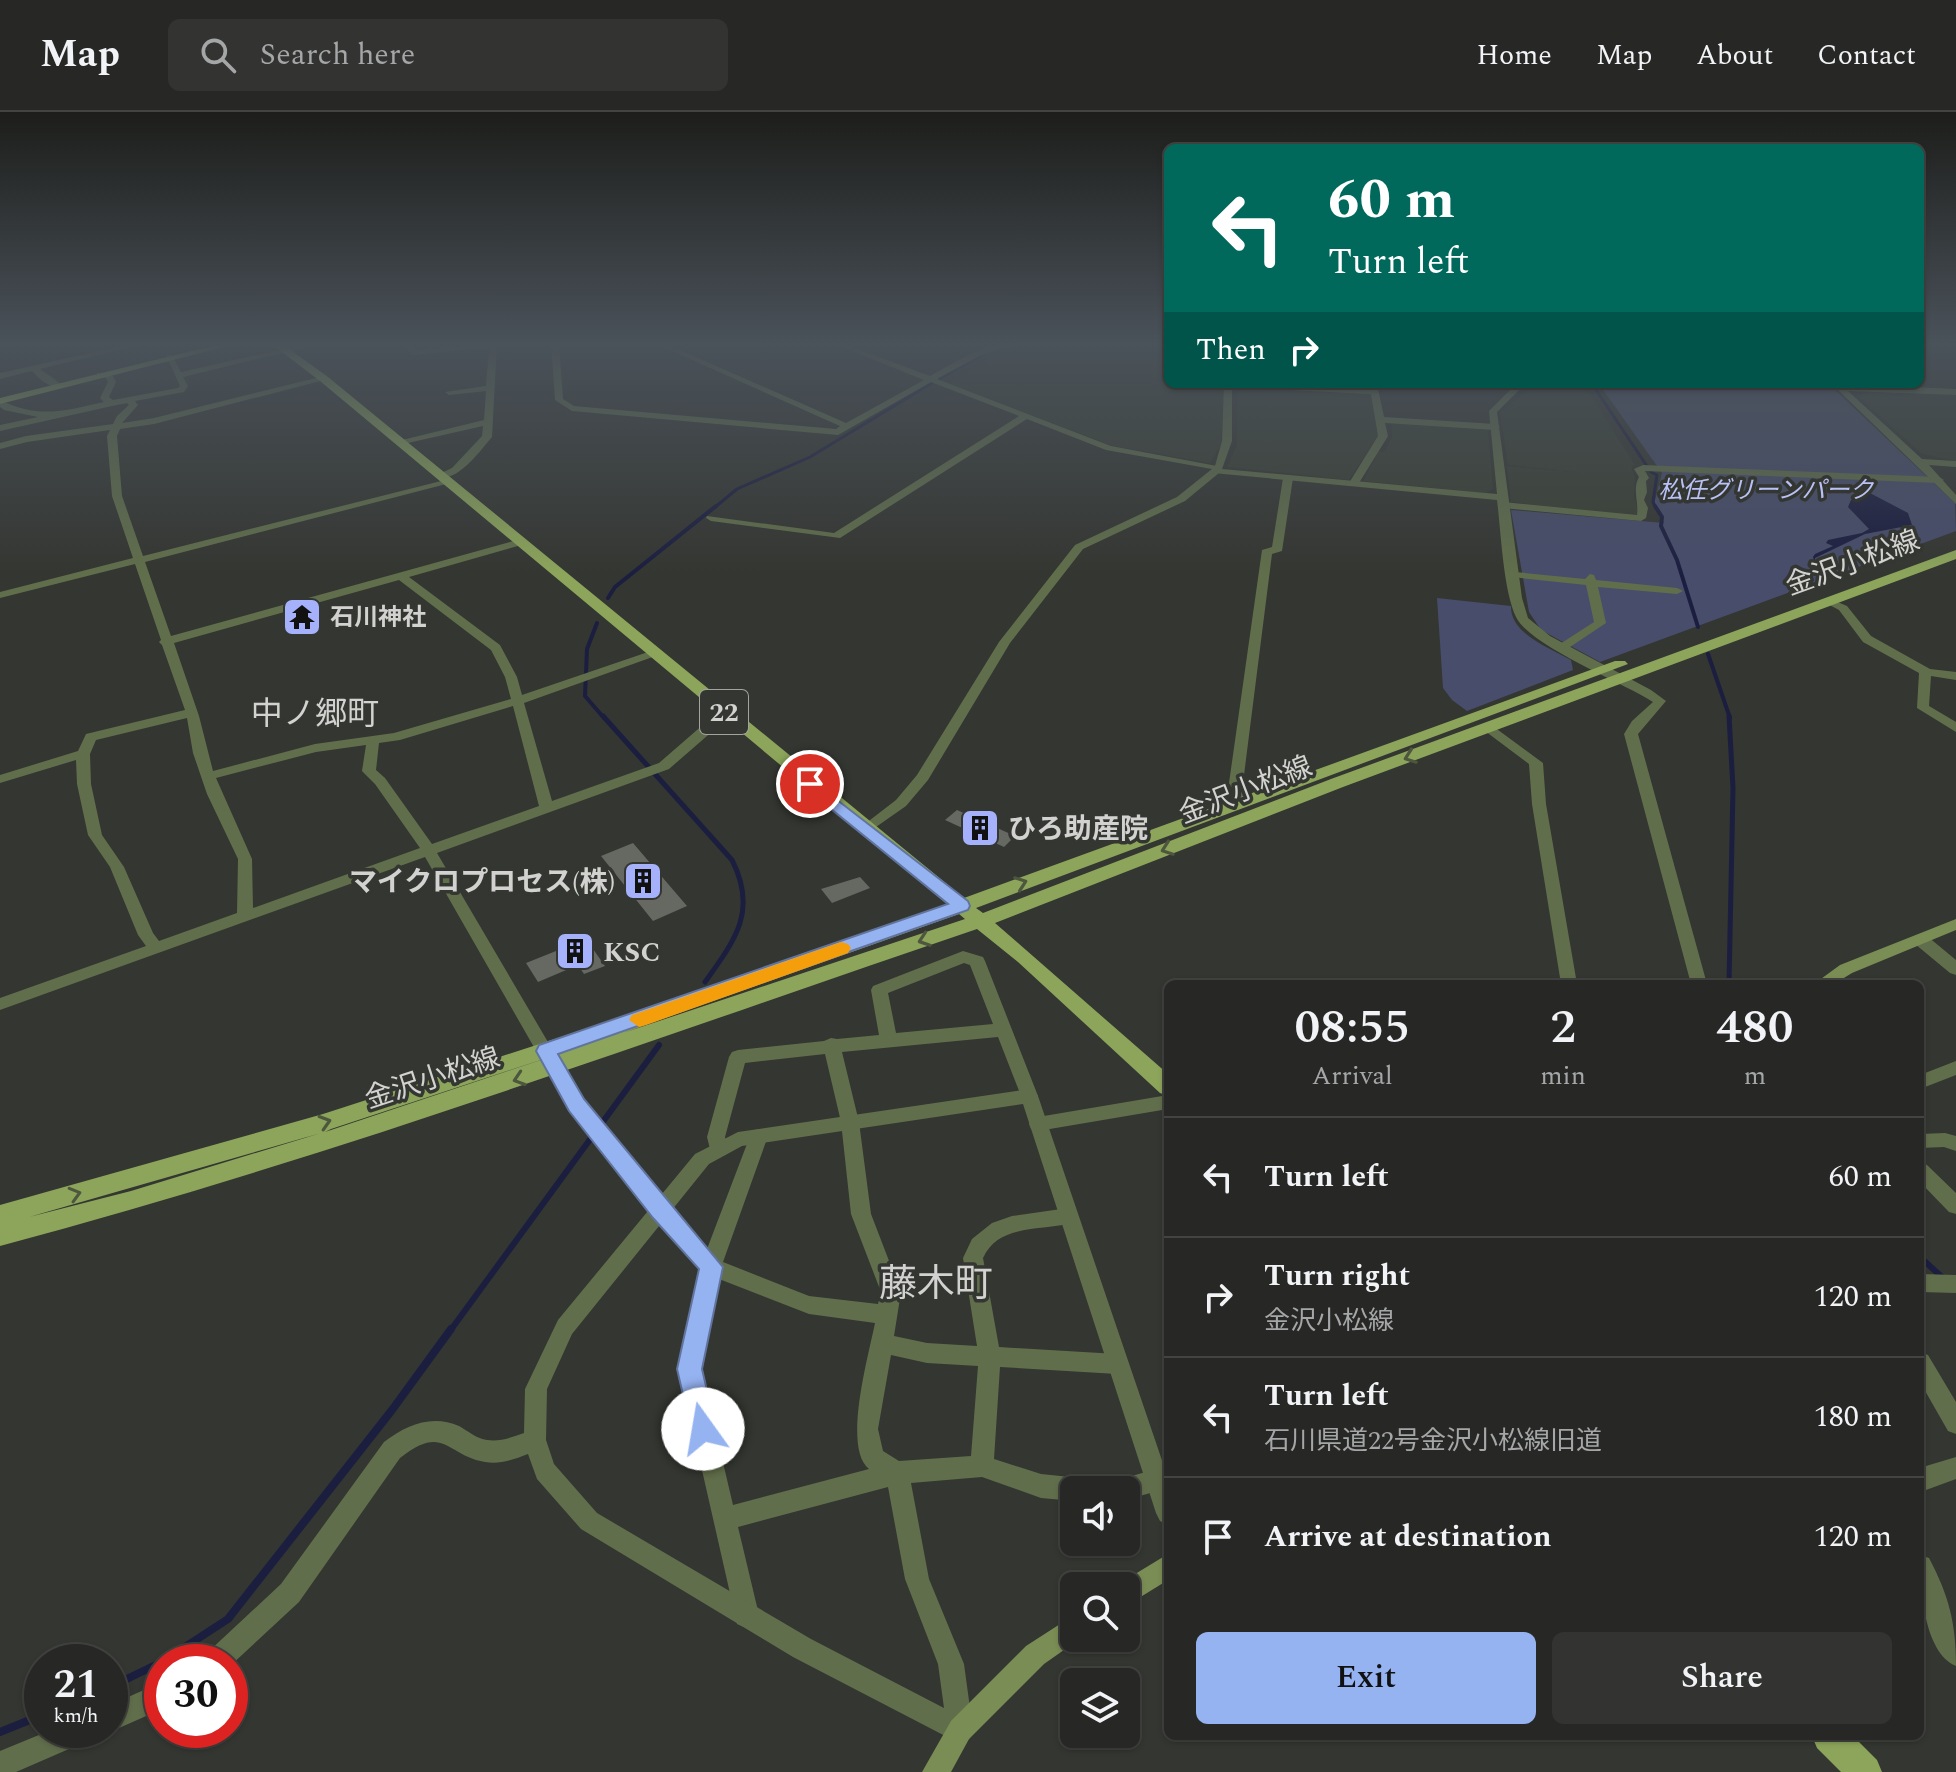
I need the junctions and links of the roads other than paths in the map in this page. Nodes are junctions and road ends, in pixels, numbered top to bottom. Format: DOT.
graph roads {
  1 [pos="34,420"];
  2 [pos="119,420"];
  3 [pos="153,420"];
  4 [pos="373,420"];
  5 [pos="710,420"];
  6 [pos="833,420"];
  7 [pos="856,420"];
  8 [pos="1019,420"];
  9 [pos="1038,420"];
  10 [pos="1227,420"];
  11 [pos="1381,420"];
  12 [pos="1389,420"];
  13 [pos="1494,420"];
  14 [pos="1875,420"];
  15 [pos="488,422"];
  16 [pos="846,426"];
  17 [pos="1495,427"];
  18 [pos="0,428"];
  19 [pos="114,429"];
  20 [pos="399,442"];
  21 [pos="0,446"];
  22 [pos="1920,462"];
  23 [pos="1956,464"];
  24 [pos="1216,469"];
  25 [pos="1288,478"];
  26 [pos="444,479"];
  27 [pos="1939,480"];
  28 [pos="1354,483"];
  29 [pos="1503,501"];
  30 [pos="1956,501"];
  31 [pos="711,518"];
  32 [pos="521,542"];
  33 [pos="1956,542"];
  34 [pos="1956,554"];
  35 [pos="139,562"];
  36 [pos="1515,575"];
  37 [pos="401,576"];
  38 [pos="1591,580"];
  39 [pos="1677,591"];
  40 [pos="0,595"];
  41 [pos="1828,601"];
  42 [pos="165,642"];
  43 [pos="1564,647"];
  44 [pos="655,654"];
  45 [pos="1925,672"];
  46 [pos="1613,673"];
  47 [pos="1956,676"];
  48 [pos="517,701"];
  49 [pos="190,713"];
  50 [pos="725,713"];
  51 [pos="1490,728"];
  52 [pos="1956,728"];
  53 [pos="373,741"];
  54 [pos="83,754"];
  55 [pos="209,776"];
  56 [pos="0,779"];
  57 [pos="1246,799"];
  58 [pos="547,808"];
  59 [pos="866,830"];
  60 [pos="429,851"];
  61 [pos="962,906"];
  62 [pos="245,916"];
  63 [pos="981,921"];
  64 [pos="1956,924"];
  65 [pos="1921,940"];
  66 [pos="156,948"];
  67 [pos="1956,969"];
  68 [pos="1568,980"];
  69 [pos="1698,980"];
  70 [pos="1828,980"];
  71 [pos="0,1004"];
  72 [pos="1002,1030"];
  73 [pos="889,1040"];
  74 [pos="831,1044"];
  75 [pos="551,1059"];
  76 [pos="1956,1068"];
  77 [pos="1924,1080"];
  78 [pos="1164,1083"];
  79 [pos="1029,1096"];
  80 [pos="1164,1103"];
  81 [pos="850,1122"];
  82 [pos="1038,1124"];
  83 [pos="759,1136"];
  84 [pos="1924,1141"];
  85 [pos="1956,1144"];
  86 [pos="718,1148"];
  87 [pos="1924,1174"];
  88 [pos="1956,1206"];
  89 [pos="661,1212"];
  90 [pos="0,1215"];
  91 [pos="1068,1216"];
  92 [pos="0,1235"];
  93 [pos="711,1267"];
  94 [pos="888,1315"];
  95 [pos="883,1344"];
  96 [pos="990,1357"];
  97 [pos="1117,1364"];
  98 [pos="1924,1369"];
  99 [pos="1956,1423"];
  100 [pos="535,1440"];
  101 [pos="982,1466"];
  102 [pos="1956,1468"];
  103 [pos="897,1473"];
  104 [pos="1924,1477"];
  105 [pos="1156,1481"];
  106 [pos="1140,1485"];
  107 [pos="1060,1488"];
  108 [pos="1164,1502"];
  109 [pos="724,1519"];
  110 [pos="1164,1569"];
  111 [pos="1924,1574"];
  112 [pos="1140,1585"];
  113 [pos="746,1615"];
  114 [pos="1060,1638"];
  115 [pos="235,1644"];
  116 [pos="1956,1653"];
  117 [pos="960,1730"];
  118 [pos="1833,1740"];
  119 [pos="40,1748"];
  120 [pos="0,1765"];
  121 [pos="936,1772"];
  122 [pos="1865,1772"];
  1 -- 18 [label="street"];
  2 -- 19 [label="street"];
  3 -- 19 [label="street"];
  4 -- 20 [label="main road, 22"];
  5 -- 16 [label="street"];
  6 -- 16 [label="street"];
  7 -- 16 [label="street"];
  8 -- 31 [label="street"];
  9 -- 24 [label="street"];
  10 -- 24 [label="street"];
  11 -- 28 [label="street"];
  12 -- 17 [label="street"];
  13 -- 17 [label="street"];
  14 -- 22 [label="street"];
  15 -- 20 [label="street"];
  15 -- 26 [label="street"];
  17 -- 29 [label="street"];
  19 -- 21 [label="street"];
  19 -- 35 [label="street"];
  20 -- 26 [label="main road, 22"];
  22 -- 23 [label="street"];
  22 -- 27 [label="street"];
  24 -- 25 [label="street"];
  24 -- 59 [label="street"];
  25 -- 28 [label="street"];
  25 -- 57 [label="street"];
  26 -- 32 [label="main road, 22"];
  26 -- 35 [label="street"];
  27 -- 29 [label="street"];
  27 -- 30 [label="street"];
  28 -- 29 [label="street"];
  29 -- 36 [label="street"];
  32 -- 37 [label="street"];
  32 -- 44 [label="main road, 22"];
  33 -- 46 [label="main road, 金沢小松線"];
  34 -- 41 [label="main road, 金沢小松線"];
  35 -- 40 [label="street"];
  35 -- 42 [label="street"];
  36 -- 38 [label="street"];
  36 -- 43 [label="street"];
  37 -- 42 [label="street"];
  37 -- 48 [label="street"];
  38 -- 39 [label="street"];
  38 -- 43 [label="street"];
  41 -- 45 [label="street"];
  41 -- 46 [label="main road, 金沢小松線"];
  42 -- 49 [label="street"];
  43 -- 46 [label="street"];
  44 -- 48 [label="street"];
  44 -- 50 [label="main road, 22"];
  45 -- 47 [label="street"];
  45 -- 52 [label="street"];
  46 -- 51 [label="main road, 金沢小松線"];
  46 -- 57 [label="main road, 金沢小松線"];
  46 -- 69 [label="street"];
  48 -- 53 [label="street"];
  48 -- 58 [label="street"];
  49 -- 54 [label="street"];
  49 -- 55 [label="street"];
  50 -- 58 [label="street"];
  50 -- 59 [label="main road, 22"];
  51 -- 63 [label="main road, 金沢小松線, one-way"];
  51 -- 68 [label="street"];
  53 -- 55 [label="street"];
  53 -- 60 [label="street"];
  54 -- 56 [label="street"];
  54 -- 66 [label="street"];
  55 -- 62 [label="street"];
  61 -- 57 [label="main road, 金沢小松線, one-way"];
  58 -- 60 [label="street"];
  59 -- 61 [label="main road, 22"];
  60 -- 62 [label="street"];
  60 -- 75 [label="street"];
  61 -- 63 [label="main road, 22"];
  61 -- 75 [label="main road, 金沢小松線"];
  62 -- 66 [label="street"];
  63 -- 75 [label="main road, 金沢小松線, one-way"];
  63 -- 78 [label="main road, 22"];
  64 -- 65 [label="main road"];
  65 -- 67 [label="street"];
  65 -- 70 [label="main road"];
  66 -- 71 [label="street"];
  72 -- 73 [label="street"];
  72 -- 73 [label="street"];
  72 -- 79 [label="street"];
  73 -- 74 [label="street"];
  74 -- 81 [label="street"];
  74 -- 86 [label="street"];
  75 -- 89 [label="street"];
  90 -- 75 [label="main road, 金沢小松線, one-way"];
  75 -- 92 [label="main road, 金沢小松線, one-way"];
  76 -- 77 [label="street"];
  79 -- 81 [label="street"];
  79 -- 82 [label="street"];
  80 -- 82 [label="street"];
  81 -- 83 [label="street"];
  81 -- 94 [label="street"];
  82 -- 91 [label="street"];
  83 -- 86 [label="street"];
  83 -- 93 [label="street"];
  84 -- 85 [label="street"];
  86 -- 89 [label="street"];
  87 -- 88 [label="street"];
  89 -- 93 [label="street"];
  89 -- 100 [label="street"];
  91 -- 96 [label="street"];
  91 -- 97 [label="street"];
  93 -- 94 [label="street"];
  93 -- 109 [label="street"];
  94 -- 95 [label="street"];
  95 -- 96 [label="street"];
  95 -- 103 [label="street"];
  96 -- 97 [label="street"];
  96 -- 101 [label="street"];
  97 -- 105 [label="street"];
  98 -- 99 [label="street"];
  100 -- 113 [label="street"];
  100 -- 115 [label="street"];
  101 -- 103 [label="street"];
  101 -- 107 [label="street"];
  102 -- 104 [label="street"];
  103 -- 109 [label="street"];
  103 -- 117 [label="street"];
  105 -- 106 [label="street"];
  105 -- 108 [label="street"];
  109 -- 113 [label="street"];
  110 -- 112 [label="main road"];
  111 -- 116 [label="street"];
  113 -- 117 [label="street"];
  114 -- 117 [label="main road"];
  117 -- 121 [label="main road"];
  118 -- 122 [label="main road"];
  119 -- 120 [label="street"];
}
